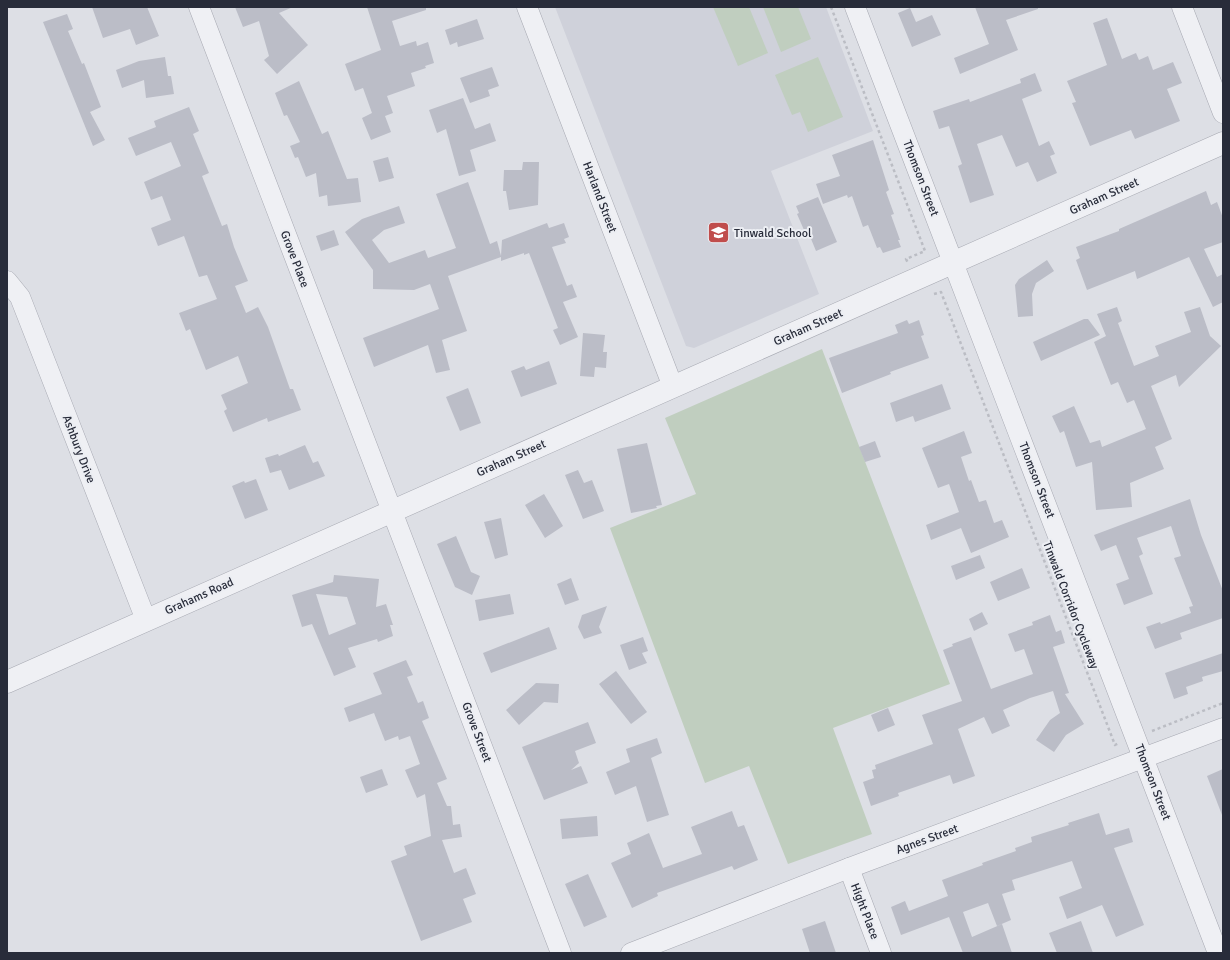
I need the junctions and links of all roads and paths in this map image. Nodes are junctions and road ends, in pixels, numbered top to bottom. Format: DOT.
graph roads {
  1 [pos="199,7"];
  2 [pos="527,7"];
  3 [pos="831,7"];
  4 [pos="855,7"];
  5 [pos="1182,7"];
  6 [pos="1223,113"];
  7 [pos="1223,143"];
  8 [pos="908,263"];
  9 [pos="954,264"];
  10 [pos="7,282"];
  11 [pos="929,296"];
  12 [pos="673,386"];
  13 [pos="392,510"];
  14 [pos="146,620"];
  15 [pos="7,682"];
  16 [pos="1223,703"];
  17 [pos="1223,728"];
  18 [pos="1154,730"];
  19 [pos="1115,745"];
  20 [pos="1143,758"];
  21 [pos="849,868"];
  22 [pos="562,953"];
  23 [pos="631,953"];
  24 [pos="882,953"];
  25 [pos="1218,953"];
  1 -- 13 [label="street, Grove Place"];
  2 -- 12 [label="street, Harland Street"];
  3 -- 8 [label="path"];
  4 -- 9 [label="street, Thomson Street"];
  5 -- 6 [label="street"];
  7 -- 9 [label="street, Graham Street"];
  9 -- 12 [label="street, Graham Street"];
  9 -- 20 [label="street, Thomson Street"];
  10 -- 14 [label="street, Ashbury Drive"];
  11 -- 19 [label="path, Tinwald Corridor Cycleway"];
  12 -- 13 [label="street, Graham Street"];
  13 -- 14 [label="street, Grahams Road"];
  13 -- 22 [label="street, Grove Street"];
  14 -- 15 [label="street, Grahams Road"];
  16 -- 18 [label="path"];
  17 -- 20 [label="street, Agnes Street"];
  20 -- 21 [label="street, Agnes Street"];
  20 -- 25 [label="street, Thomson Street"];
  21 -- 23 [label="street, Agnes Street"];
  21 -- 24 [label="street, Hight Place"];
}
